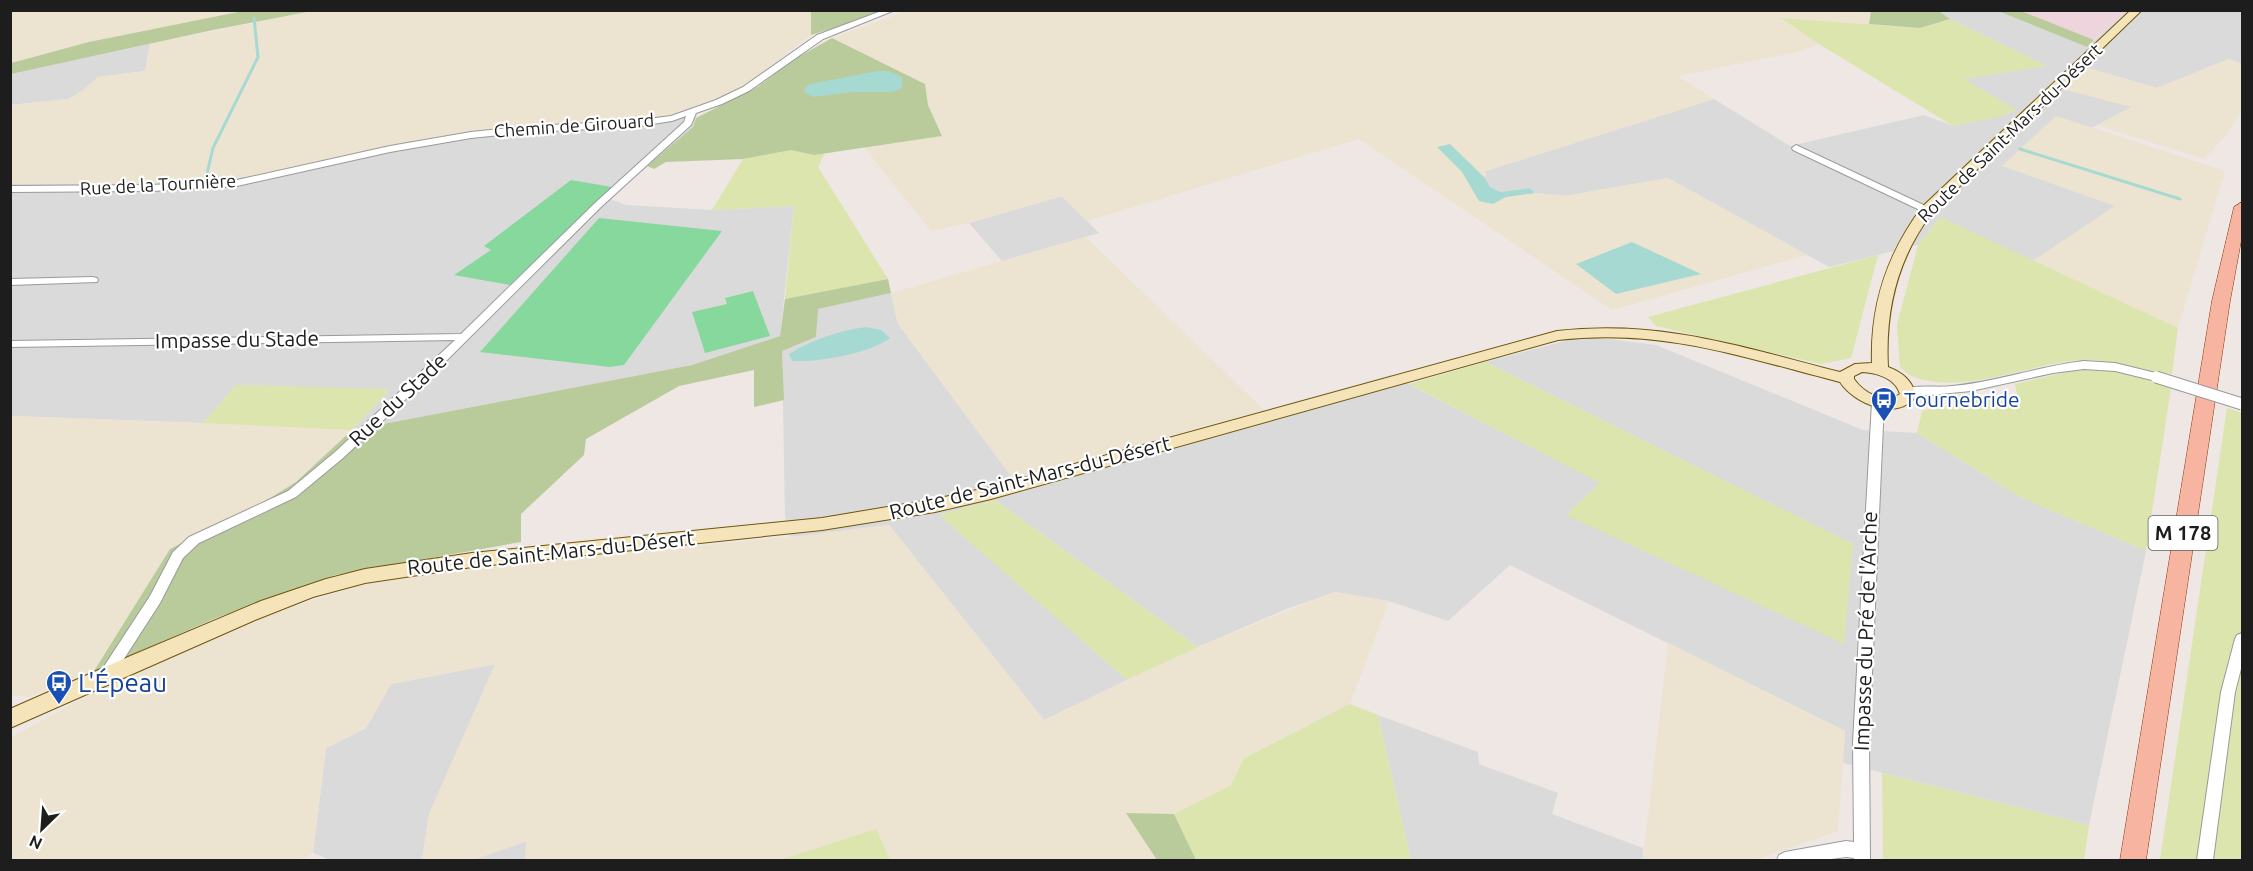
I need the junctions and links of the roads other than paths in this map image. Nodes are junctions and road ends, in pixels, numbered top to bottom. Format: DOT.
graph roads {
  1 [pos="892,10"];
  2 [pos="2137,10"];
  3 [pos="692,112"];
  4 [pos="410,145"];
  5 [pos="1796,148"];
  6 [pos="10,189"];
  7 [pos="2242,207"];
  8 [pos="1927,210"];
  9 [pos="93,280"];
  10 [pos="10,282"];
  11 [pos="463,337"];
  12 [pos="10,344"];
  13 [pos="1880,369"];
  14 [pos="1846,379"];
  15 [pos="1908,391"];
  16 [pos="1878,402"];
  17 [pos="2242,404"];
  18 [pos="2242,639"];
  19 [pos="105,675"];
  20 [pos="10,719"];
  21 [pos="1862,856"];
  22 [pos="1785,861"];
  23 [pos="2133,861"];
  24 [pos="2205,861"];
  1 -- 3 [label="street, Chemin de Girouard"];
  2 -- 8 [label="main road, Route de Saint-Mars-du-Désert"];
  3 -- 4 [label="street, Chemin de Girouard"];
  3 -- 11 [label="street, Rue du Stade"];
  4 -- 6 [label="street, Rue de la Tournière"];
  5 -- 8 [label="street"];
  7 -- 23 [label="main road, M 178"];
  8 -- 13 [label="main road, Route de Saint-Mars-du-Désert"];
  9 -- 10 [label="street"];
  11 -- 12 [label="street, Impasse du Stade"];
  11 -- 19 [label="street, Rue du Stade"];
  13 -- 14 [label="main road"];
  13 -- 15 [label="main road"];
  14 -- 16 [label="main road"];
  14 -- 19 [label="main road, Route de Saint-Mars-du-Désert"];
  15 -- 16 [label="main road"];
  15 -- 17 [label="street, bridge"];
  16 -- 21 [label="street, Impasse du Pré de l'Arche"];
  18 -- 24 [label="street"];
  19 -- 20 [label="main road, Route de Saint-Mars-du-Désert"];
  21 -- 22 [label="street"];
}
